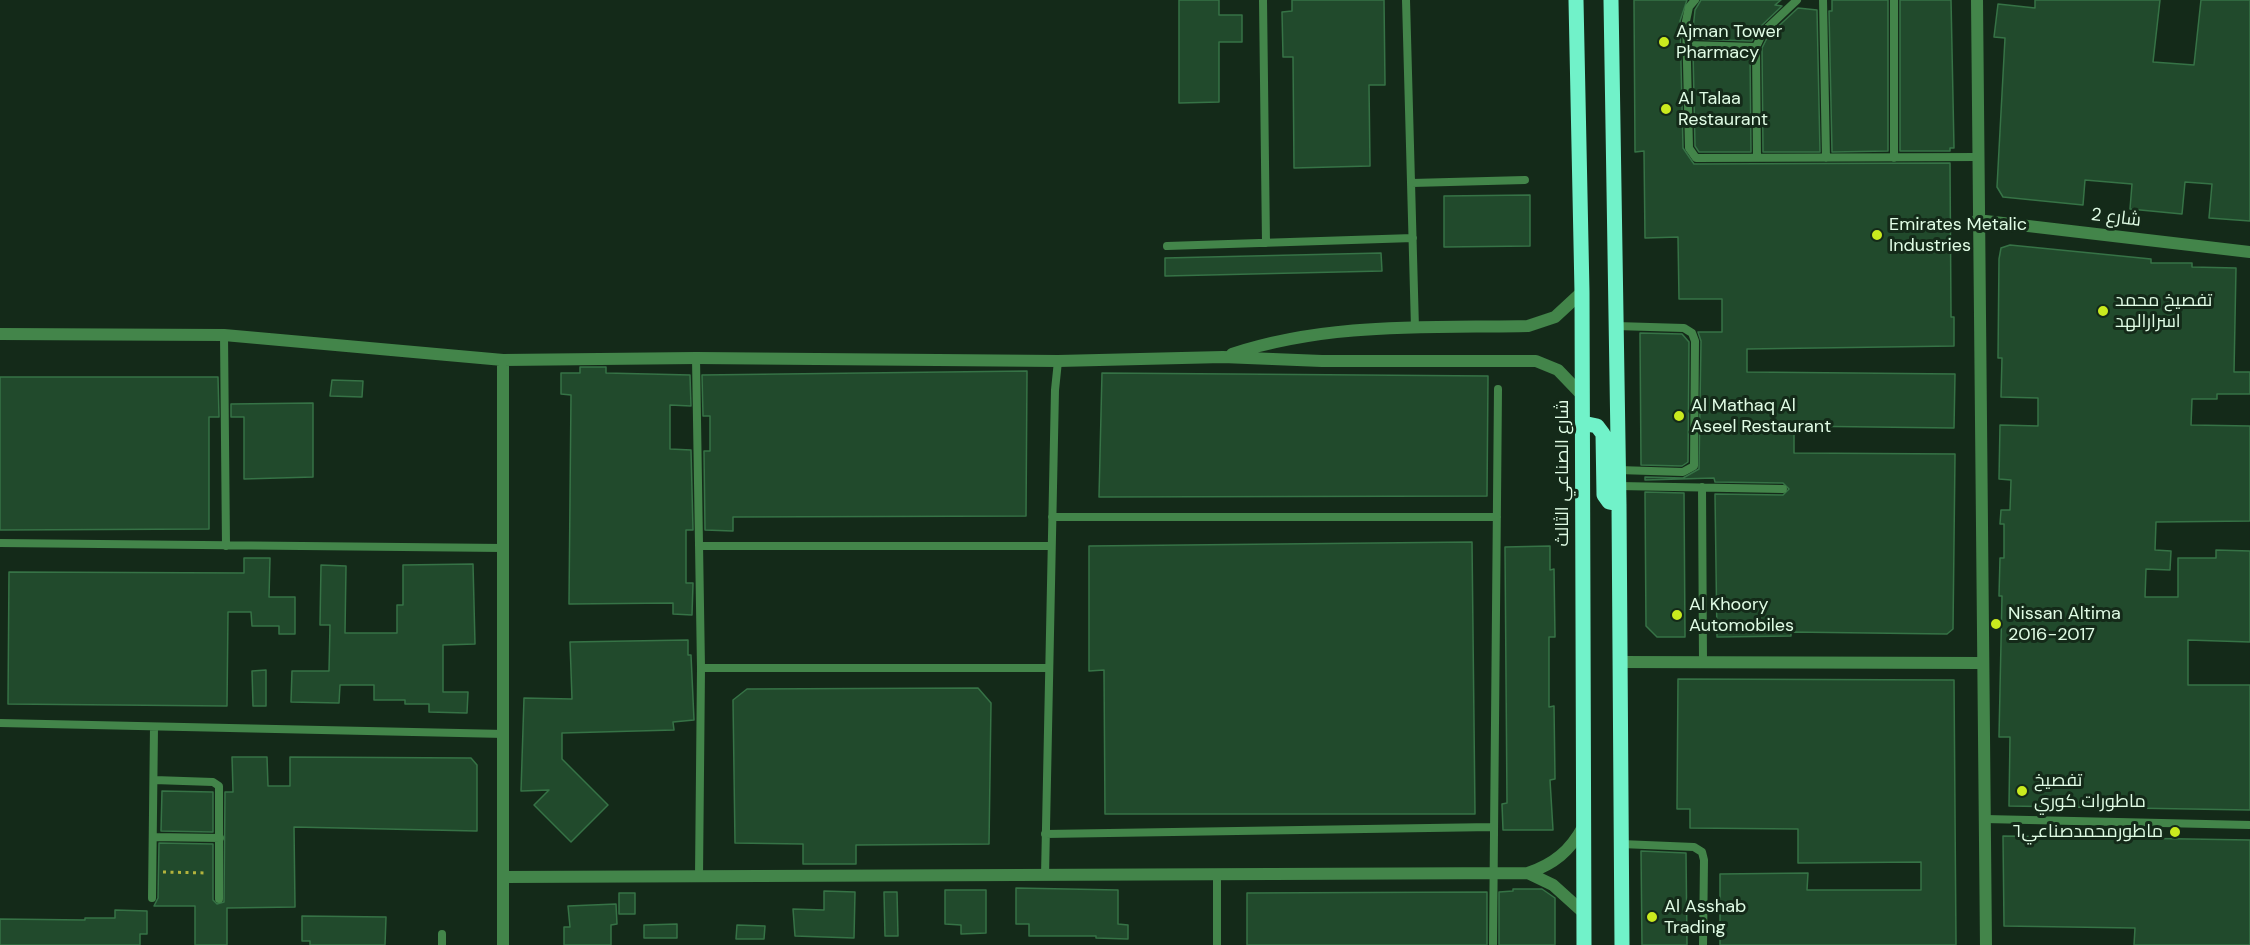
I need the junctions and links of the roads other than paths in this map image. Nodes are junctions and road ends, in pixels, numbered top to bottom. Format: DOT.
graph roads {
  1 [pos="1263,0"];
  2 [pos="1406,0"];
  3 [pos="1565,0"];
  4 [pos="1576,0"];
  5 [pos="1695,0"];
  6 [pos="1797,0"];
  7 [pos="1823,0"];
  8 [pos="1894,0"];
  9 [pos="1977,0"];
  10 [pos="1612,1"];
  11 [pos="1576,30"];
  12 [pos="1686,45"];
  13 [pos="1756,47"];
  14 [pos="1977,157"];
  15 [pos="1757,158"];
  16 [pos="1826,158"];
  17 [pos="1894,158"];
  18 [pos="1525,180"];
  19 [pos="1412,183"];
  20 [pos="1977,220"];
  21 [pos="1413,238"];
  22 [pos="1266,243"];
  23 [pos="1167,246"];
  24 [pos="2250,252"];
  25 [pos="1582,292"];
  26 [pos="1616,326"];
  27 [pos="1415,328"];
  28 [pos="0,333"];
  29 [pos="224,335"];
  30 [pos="1223,357"];
  31 [pos="696,358"];
  32 [pos="503,360"];
  33 [pos="1058,362"];
  34 [pos="1498,389"];
  35 [pos="1582,395"];
  36 [pos="1583,423"];
  37 [pos="1618,478"];
  38 [pos="1702,487"];
  39 [pos="1783,489"];
  40 [pos="1619,504"];
  41 [pos="1052,517"];
  42 [pos="1497,517"];
  43 [pos="0,543"];
  44 [pos="226,546"];
  45 [pos="699,546"];
  46 [pos="1051,546"];
  47 [pos="503,548"];
  48 [pos="1620,662"];
  49 [pos="1703,662"];
  50 [pos="1983,663"];
  51 [pos="701,668"];
  52 [pos="1049,668"];
  53 [pos="0,723"];
  54 [pos="154,727"];
  55 [pos="505,734"];
  56 [pos="154,780"];
  57 [pos="1985,819"];
  58 [pos="2250,825"];
  59 [pos="1493,827"];
  60 [pos="1583,827"];
  61 [pos="1045,834"];
  62 [pos="153,837"];
  63 [pos="219,838"];
  64 [pos="1621,844"];
  65 [pos="1493,873"];
  66 [pos="1528,873"];
  67 [pos="1216,875"];
  68 [pos="699,876"];
  69 [pos="1044,876"];
  70 [pos="504,877"];
  71 [pos="152,898"];
  72 [pos="219,899"];
  73 [pos="1584,913"];
  74 [pos="442,934"];
  75 [pos="442,945"];
  76 [pos="503,945"];
  77 [pos="1216,945"];
  78 [pos="1493,945"];
  79 [pos="1584,945"];
  80 [pos="1622,945"];
  81 [pos="1702,945"];
  82 [pos="1986,945"];
  1 -- 22 [label="lane"];
  2 -- 19 [label="lane"];
  3 -- 11 [label="main road"];
  4 -- 11 [label="main road, شارع الصناعي الثالث"];
  5 -- 12 [label="lane"];
  6 -- 13 [label="lane"];
  7 -- 16 [label="lane"];
  8 -- 17 [label="lane"];
  9 -- 14 [label="street"];
  10 -- 26 [label="main road"];
  11 -- 25 [label="main road, شارع الصناعي الثالث"];
  12 -- 13 [label="lane"];
  12 -- 15 [label="lane"];
  13 -- 15 [label="lane"];
  14 -- 17 [label="lane"];
  14 -- 20 [label="street"];
  15 -- 16 [label="lane"];
  16 -- 17 [label="lane"];
  18 -- 19 [label="lane"];
  19 -- 21 [label="lane"];
  20 -- 24 [label="street, شارع 2"];
  20 -- 50 [label="street"];
  21 -- 22 [label="lane"];
  21 -- 27 [label="lane"];
  22 -- 23 [label="lane"];
  25 -- 27 [label="street"];
  25 -- 35 [label="main road, شارع الصناعي الثالث"];
  26 -- 37 [label="main road"];
  26 -- 37 [label="lane"];
  27 -- 30 [label="street"];
  28 -- 29 [label="street"];
  29 -- 32 [label="street"];
  29 -- 44 [label="lane"];
  30 -- 33 [label="street"];
  30 -- 35 [label="street"];
  31 -- 32 [label="street"];
  31 -- 33 [label="street"];
  31 -- 45 [label="lane"];
  32 -- 47 [label="street"];
  33 -- 41 [label="lane"];
  34 -- 42 [label="lane"];
  35 -- 36 [label="main road, شارع الصناعي الثالث"];
  36 -- 40 [label="main road"];
  36 -- 60 [label="main road, شارع الصناعي الثالث"];
  37 -- 38 [label="lane"];
  37 -- 40 [label="main road"];
  38 -- 39 [label="lane"];
  38 -- 49 [label="lane"];
  40 -- 48 [label="main road"];
  41 -- 42 [label="lane"];
  41 -- 46 [label="lane"];
  42 -- 59 [label="lane"];
  43 -- 44 [label="lane"];
  44 -- 47 [label="lane"];
  45 -- 46 [label="lane"];
  45 -- 51 [label="lane"];
  46 -- 52 [label="lane"];
  47 -- 55 [label="street"];
  48 -- 49 [label="street"];
  48 -- 64 [label="main road"];
  49 -- 50 [label="street"];
  50 -- 57 [label="street"];
  51 -- 52 [label="lane"];
  51 -- 68 [label="lane"];
  52 -- 61 [label="lane"];
  53 -- 54 [label="lane"];
  54 -- 55 [label="lane"];
  54 -- 56 [label="lane"];
  55 -- 70 [label="street"];
  56 -- 62 [label="lane"];
  56 -- 63 [label="lane"];
  57 -- 58 [label="lane"];
  57 -- 82 [label="street"];
  59 -- 61 [label="lane"];
  59 -- 65 [label="lane"];
  60 -- 66 [label="street"];
  60 -- 73 [label="main road, شارع الصناعي الثالث"];
  61 -- 69 [label="lane"];
  62 -- 63 [label="lane"];
  62 -- 71 [label="lane"];
  63 -- 72 [label="lane"];
  64 -- 80 [label="main road"];
  64 -- 81 [label="lane"];
  65 -- 66 [label="street"];
  65 -- 67 [label="street"];
  65 -- 78 [label="lane"];
  66 -- 73 [label="street"];
  67 -- 69 [label="street"];
  67 -- 77 [label="lane"];
  68 -- 69 [label="street"];
  68 -- 70 [label="street"];
  70 -- 76 [label="street"];
  73 -- 79 [label="main road, شارع الصناعي الثالث"];
  74 -- 75 [label="lane"];
}
